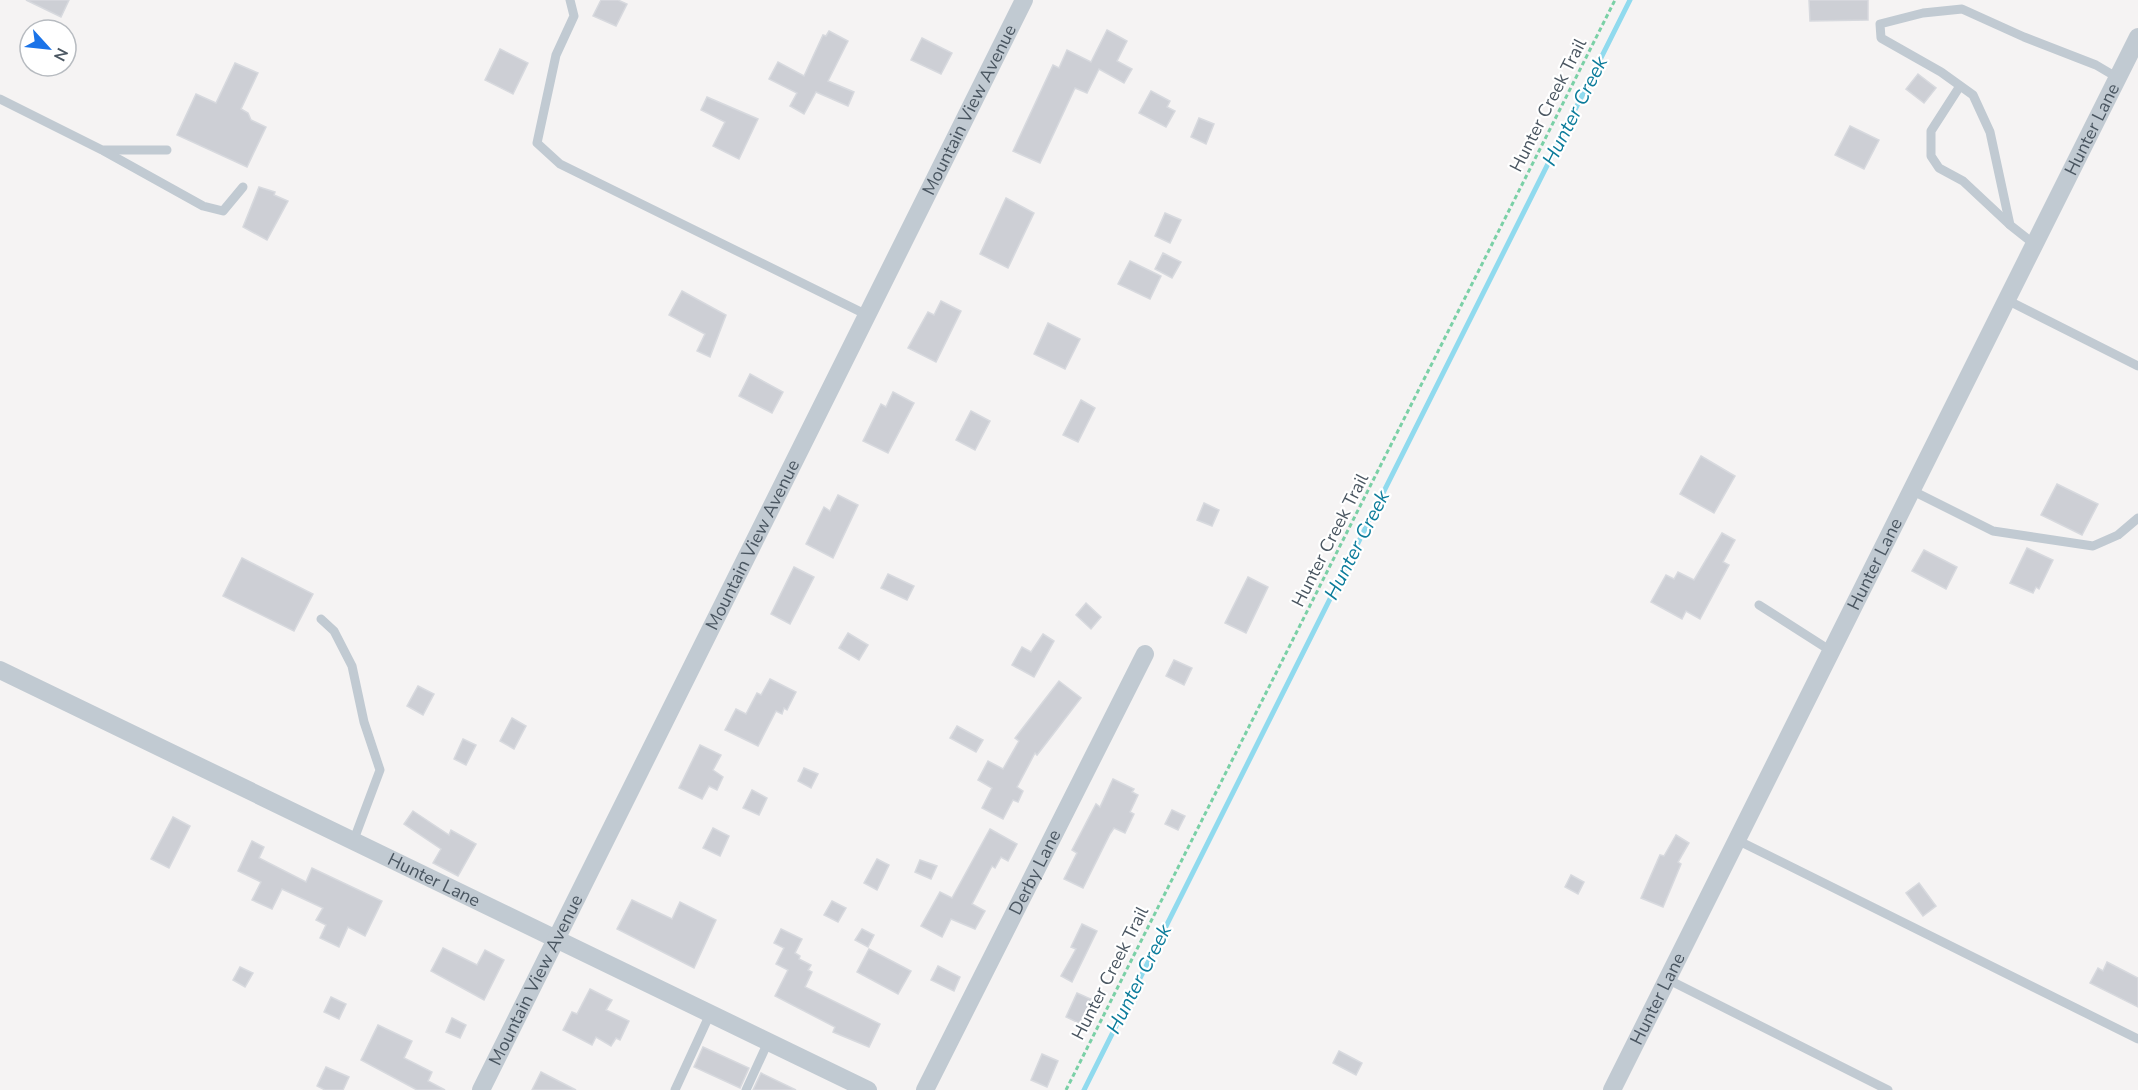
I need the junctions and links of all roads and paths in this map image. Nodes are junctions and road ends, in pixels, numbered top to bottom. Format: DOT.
graph roads {
  1 [pos="570,0"];
  2 [pos="1023,0"];
  3 [pos="1615,0"];
  4 [pos="2137,43"];
  5 [pos="2118,78"];
  6 [pos="1960,86"];
  7 [pos="0,99"];
  8 [pos="102,150"];
  9 [pos="167,150"];
  10 [pos="243,187"];
  11 [pos="2010,225"];
  12 [pos="2034,244"];
  13 [pos="2007,300"];
  14 [pos="867,315"];
  15 [pos="2138,366"];
  16 [pos="1913,491"];
  17 [pos="2138,518"];
  18 [pos="1759,605"];
  19 [pos="321,619"];
  20 [pos="1831,651"];
  21 [pos="1145,654"];
  22 [pos="0,670"];
  23 [pos="1737,840"];
  24 [pos="353,842"];
  25 [pos="555,940"];
  26 [pos="1667,979"];
  27 [pos="710,1014"];
  28 [pos="2138,1039"];
  29 [pos="768,1042"];
  30 [pos="481,1090"];
  31 [pos="675,1090"];
  32 [pos="746,1090"];
  33 [pos="868,1090"];
  34 [pos="925,1090"];
  35 [pos="1066,1090"];
  36 [pos="1612,1090"];
  37 [pos="1888,1090"];
  1 -- 14 [label="lane"];
  2 -- 14 [label="street, Mountain View Avenue"];
  3 -- 35 [label="path, Hunter Creek Trail"];
  4 -- 5 [label="street, Hunter Lane"];
  5 -- 6 [label="lane"];
  5 -- 12 [label="street, Hunter Lane"];
  6 -- 11 [label="lane"];
  6 -- 11 [label="lane"];
  7 -- 8 [label="lane"];
  8 -- 9 [label="lane"];
  8 -- 10 [label="lane"];
  11 -- 12 [label="lane"];
  12 -- 13 [label="street, Hunter Lane"];
  13 -- 15 [label="lane"];
  13 -- 16 [label="street, Hunter Lane"];
  14 -- 25 [label="street, Mountain View Avenue"];
  16 -- 17 [label="lane"];
  16 -- 20 [label="street, Hunter Lane"];
  18 -- 20 [label="lane"];
  19 -- 24 [label="lane"];
  20 -- 23 [label="street, Hunter Lane"];
  21 -- 34 [label="street, Derby Lane"];
  22 -- 24 [label="street, Hunter Lane"];
  23 -- 26 [label="street, Hunter Lane"];
  23 -- 28 [label="lane"];
  24 -- 25 [label="street, Hunter Lane"];
  25 -- 27 [label="street, Hunter Lane"];
  25 -- 30 [label="street, Mountain View Avenue"];
  26 -- 36 [label="street, Hunter Lane"];
  26 -- 37 [label="lane"];
  27 -- 29 [label="street, Hunter Lane"];
  27 -- 31 [label="lane"];
  29 -- 32 [label="lane"];
  29 -- 33 [label="street, Hunter Lane"];
}
